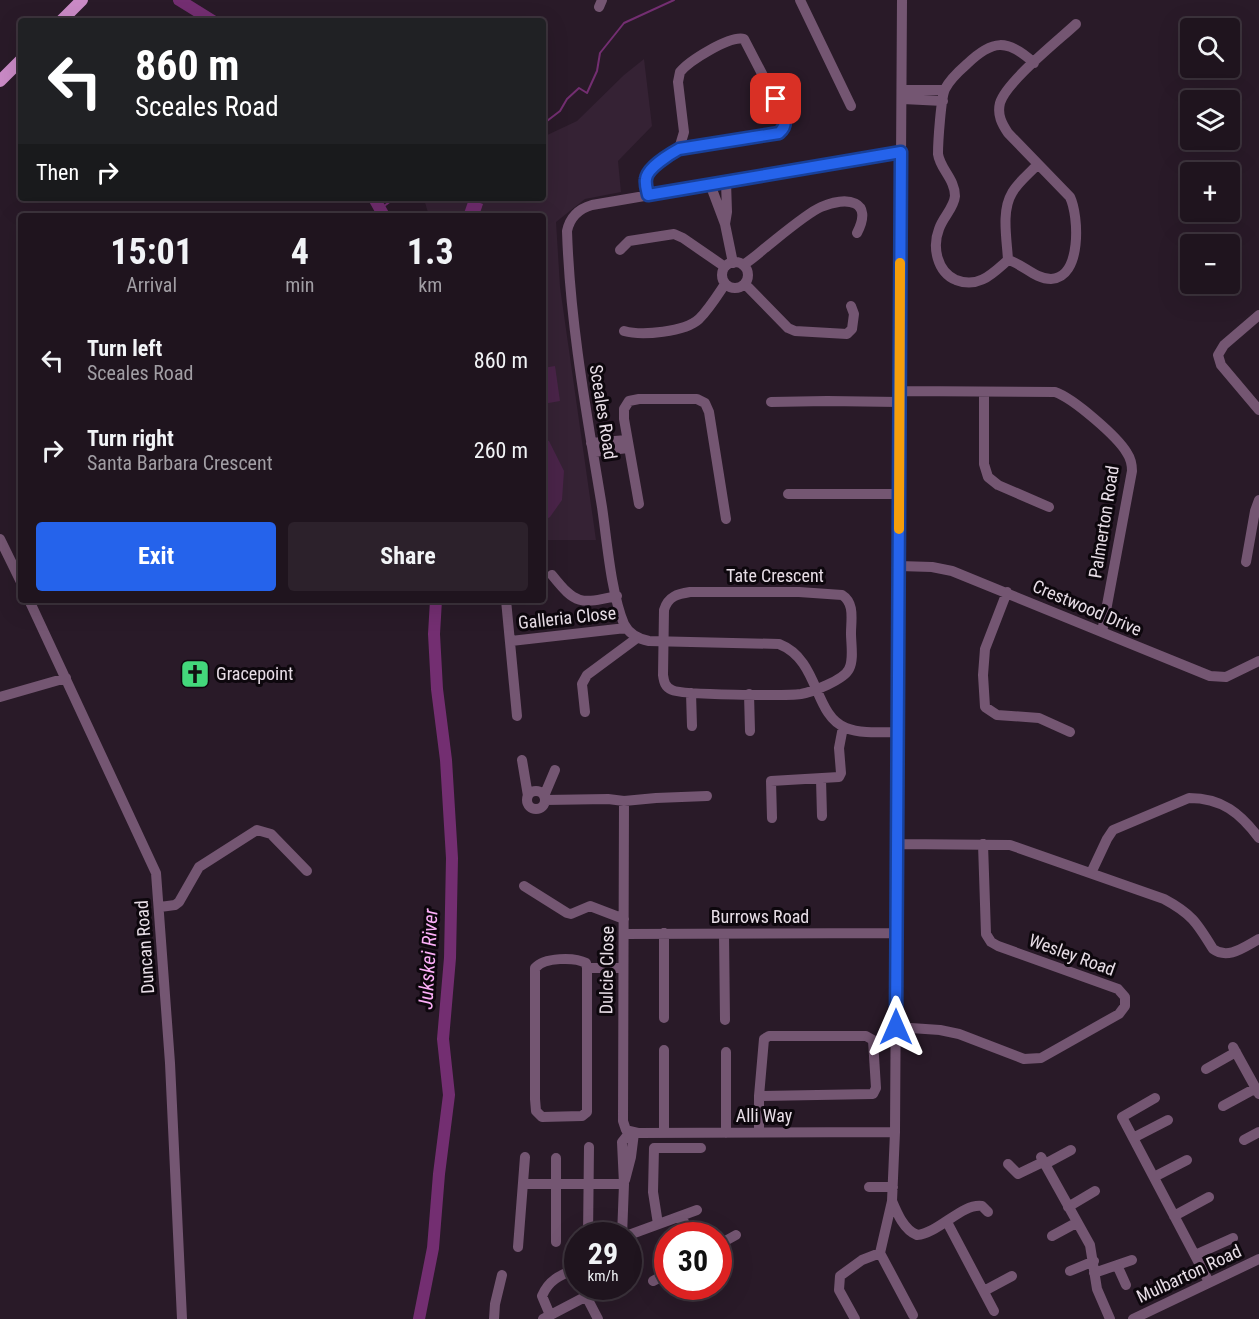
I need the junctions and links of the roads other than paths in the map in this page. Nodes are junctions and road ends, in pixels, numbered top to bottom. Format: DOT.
graph roads {
  1 [pos="82,0"];
  2 [pos="800,0"];
  3 [pos="902,0"];
  4 [pos="64,18"];
  5 [pos="1076,24"];
  6 [pos="18,63"];
  7 [pos="1034,63"];
  8 [pos="0,81"];
  9 [pos="903,95"];
  10 [pos="943,96"];
  11 [pos="851,106"];
  12 [pos="684,132"];
  13 [pos="703,145"];
  14 [pos="679,149"];
  15 [pos="901,152"];
  16 [pos="1038,164"];
  17 [pos="726,182"];
  18 [pos="710,184"];
  19 [pos="652,194"];
  20 [pos="725,224"];
  21 [pos="856,233"];
  22 [pos="620,250"];
  23 [pos="1008,260"];
  24 [pos="734,265"];
  25 [pos="725,284"];
  26 [pos="745,284"];
  27 [pos="852,306"];
  28 [pos="1259,315"];
  29 [pos="624,331"];
  30 [pos="984,392"];
  31 [pos="900,396"];
  32 [pos="771,402"];
  33 [pos="1259,410"];
  34 [pos="628,444"];
  35 [pos="592,448"];
  36 [pos="788,494"];
  37 [pos="899,494"];
  38 [pos="1259,500"];
  39 [pos="639,504"];
  40 [pos="1049,507"];
  41 [pos="726,519"];
  42 [pos="0,539"];
  43 [pos="1246,562"];
  44 [pos="899,566"];
  45 [pos="18,572"];
  46 [pos="552,575"];
  47 [pos="1007,592"];
  48 [pos="617,596"];
  49 [pos="30,603"];
  50 [pos="506,603"];
  51 [pos="626,628"];
  52 [pos="1102,632"];
  53 [pos="637,638"];
  54 [pos="664,640"];
  55 [pos="511,641"];
  56 [pos="1259,661"];
  57 [pos="66,678"];
  58 [pos="816,688"];
  59 [pos="691,693"];
  60 [pos="749,694"];
  61 [pos="0,698"];
  62 [pos="585,712"];
  63 [pos="516,716"];
  64 [pos="692,726"];
  65 [pos="843,727"];
  66 [pos="750,731"];
  67 [pos="897,732"];
  68 [pos="1070,732"];
  69 [pos="522,760"];
  70 [pos="555,770"];
  71 [pos="821,779"];
  72 [pos="707,796"];
  73 [pos="544,798"];
  74 [pos="624,801"];
  75 [pos="822,816"];
  76 [pos="771,818"];
  77 [pos="1259,838"];
  78 [pos="897,844"];
  79 [pos="983,844"];
  80 [pos="307,871"];
  81 [pos="1091,873"];
  82 [pos="524,886"];
  83 [pos="159,907"];
  84 [pos="624,919"];
  85 [pos="664,933"];
  86 [pos="896,933"];
  87 [pos="624,934"];
  88 [pos="724,934"];
  89 [pos="1259,939"];
  90 [pos="587,968"];
  91 [pos="623,968"];
  92 [pos="664,1018"];
  93 [pos="725,1020"];
  94 [pos="896,1027"];
  95 [pos="664,1050"];
  96 [pos="726,1052"];
  97 [pos="1206,1069"];
  98 [pos="1257,1091"];
  99 [pos="759,1096"];
  100 [pos="1155,1098"];
  101 [pos="1223,1106"];
  102 [pos="1168,1120"];
  103 [pos="759,1132"];
  104 [pos="895,1132"];
  105 [pos="1259,1132"];
  106 [pos="632,1133"];
  107 [pos="664,1133"];
  108 [pos="726,1133"];
  109 [pos="1133,1138"];
  110 [pos="1244,1140"];
  111 [pos="589,1147"];
  112 [pos="701,1148"];
  113 [pos="1071,1150"];
  114 [pos="525,1157"];
  115 [pos="556,1158"];
  116 [pos="1187,1160"];
  117 [pos="1043,1161"];
  118 [pos="1008,1164"];
  119 [pos="1154,1177"];
  120 [pos="556,1183"];
  121 [pos="589,1183"];
  122 [pos="524,1184"];
  123 [pos="624,1184"];
  124 [pos="869,1187"];
  125 [pos="893,1187"];
  126 [pos="1095,1191"];
  127 [pos="1209,1197"];
  128 [pos="892,1201"];
  129 [pos="1068,1207"];
  130 [pos="697,1210"];
  131 [pos="988,1212"];
  132 [pos="1174,1215"];
  133 [pos="681,1216"];
  134 [pos="588,1222"];
  135 [pos="624,1222"];
  136 [pos="658,1222"];
  137 [pos="664,1222"];
  138 [pos="684,1222"];
  139 [pos="947,1222"];
  140 [pos="1076,1223"];
  141 [pos="736,1235"];
  142 [pos="1052,1236"];
  143 [pos="732,1237"];
  144 [pos="1233,1238"];
  145 [pos="556,1242"];
  146 [pos="518,1247"];
  147 [pos="880,1253"];
  148 [pos="1195,1255"];
  149 [pos="1259,1259"];
  150 [pos="1132,1260"];
  151 [pos="1094,1261"];
  152 [pos="1117,1266"];
  153 [pos="1070,1271"];
  154 [pos="564,1273"];
  155 [pos="1094,1273"];
  156 [pos="502,1275"];
  157 [pos="1012,1276"];
  158 [pos="1209,1281"];
  159 [pos="1126,1285"];
  160 [pos="984,1291"];
  161 [pos="579,1300"];
  162 [pos="588,1300"];
  163 [pos="994,1311"];
  164 [pos="912,1315"];
  165 [pos="547,1317"];
  166 [pos="182,1319"];
  167 [pos="494,1319"];
  168 [pos="598,1319"];
  169 [pos="855,1319"];
  170 [pos="1110,1319"];
  171 [pos="1132,1319"];
  1 -- 4 [label="main road"];
  2 -- 11 [label="street"];
  3 -- 9 [label="street"];
  5 -- 7 [label="street"];
  6 -- 8 [label="main road"];
  7 -- 10 [label="street"];
  7 -- 16 [label="street"];
  9 -- 10 [label="street"];
  9 -- 15 [label="street"];
  10 -- 23 [label="street"];
  12 -- 13 [label="street"];
  12 -- 13 [label="street"];
  12 -- 14 [label="street"];
  13 -- 14 [label="street"];
  14 -- 19 [label="street"];
  15 -- 17 [label="street, Sceales Road"];
  15 -- 31 [label="street"];
  16 -- 23 [label="street"];
  16 -- 23 [label="street"];
  17 -- 18 [label="street, Sceales Road"];
  17 -- 20 [label="street"];
  18 -- 19 [label="street, Sceales Road"];
  18 -- 20 [label="street"];
  19 -- 35 [label="street, Sceales Road"];
  20 -- 24 [label="street"];
  21 -- 24 [label="street"];
  22 -- 24 [label="street"];
  24 -- 25 [label="street"];
  24 -- 26 [label="street"];
  25 -- 26 [label="street"];
  25 -- 29 [label="street"];
  26 -- 27 [label="street"];
  28 -- 33 [label="street"];
  30 -- 31 [label="street, Palmerton Road"];
  30 -- 40 [label="street"];
  30 -- 52 [label="street, Palmerton Road"];
  31 -- 32 [label="street, Palmerton Road"];
  31 -- 37 [label="street"];
  34 -- 35 [label="street"];
  34 -- 39 [label="street"];
  34 -- 41 [label="street"];
  35 -- 48 [label="street, Sceales Road"];
  36 -- 37 [label="street"];
  37 -- 44 [label="street"];
  38 -- 43 [label="street"];
  42 -- 45 [label="street"];
  44 -- 47 [label="street, Crestwood Drive"];
  44 -- 67 [label="street"];
  46 -- 48 [label="street, Galleria Close"];
  47 -- 52 [label="street, Crestwood Drive"];
  47 -- 68 [label="street"];
  48 -- 51 [label="street, Sceales Road"];
  49 -- 57 [label="street, Duncan Road"];
  50 -- 55 [label="street, Galleria Close"];
  51 -- 53 [label="street"];
  51 -- 55 [label="street, Galleria Close"];
  52 -- 56 [label="street, Crestwood Drive"];
  53 -- 54 [label="street"];
  53 -- 62 [label="street"];
  54 -- 58 [label="street"];
  54 -- 58 [label="street, Tate Crescent"];
  54 -- 59 [label="street"];
  55 -- 63 [label="street, Galleria Close"];
  57 -- 61 [label="street"];
  57 -- 83 [label="street, Duncan Road"];
  58 -- 60 [label="street"];
  58 -- 65 [label="street"];
  59 -- 60 [label="street"];
  59 -- 64 [label="street"];
  60 -- 66 [label="street"];
  65 -- 67 [label="street"];
  65 -- 71 [label="street"];
  67 -- 78 [label="street"];
  69 -- 73 [label="street"];
  70 -- 73 [label="street"];
  71 -- 75 [label="street"];
  71 -- 76 [label="street"];
  72 -- 74 [label="street"];
  73 -- 74 [label="street"];
  74 -- 84 [label="street, Dulcie Close"];
  77 -- 81 [label="street"];
  78 -- 79 [label="street"];
  78 -- 86 [label="street"];
  79 -- 81 [label="street"];
  79 -- 94 [label="street, Wesley Road"];
  80 -- 83 [label="street"];
  81 -- 89 [label="street"];
  82 -- 84 [label="street"];
  83 -- 166 [label="street, Duncan Road"];
  84 -- 87 [label="street, Dulcie Close"];
  85 -- 87 [label="street, Burrows Road"];
  85 -- 88 [label="street, Burrows Road"];
  85 -- 92 [label="street"];
  86 -- 88 [label="street, Burrows Road"];
  86 -- 94 [label="street"];
  87 -- 91 [label="street, Dulcie Close"];
  88 -- 93 [label="street"];
  90 -- 90 [label="street"];
  90 -- 91 [label="street"];
  91 -- 106 [label="street, Dulcie Close"];
  94 -- 104 [label="street"];
  95 -- 107 [label="street"];
  96 -- 108 [label="street"];
  97 -- 98 [label="street"];
  98 -- 101 [label="street"];
  99 -- 99 [label="street"];
  99 -- 103 [label="street"];
  100 -- 109 [label="street"];
  102 -- 109 [label="street"];
  103 -- 104 [label="street, Alli Way"];
  103 -- 108 [label="street, Alli Way"];
  104 -- 125 [label="street"];
  105 -- 110 [label="street"];
  106 -- 107 [label="street, Alli Way"];
  106 -- 123 [label="street"];
  107 -- 108 [label="street, Alli Way"];
  109 -- 119 [label="street"];
  111 -- 121 [label="street"];
  112 -- 136 [label="street"];
  113 -- 117 [label="street"];
  114 -- 122 [label="street"];
  115 -- 120 [label="street"];
  116 -- 119 [label="street"];
  117 -- 118 [label="street"];
  117 -- 129 [label="street"];
  119 -- 132 [label="street"];
  120 -- 121 [label="street"];
  120 -- 122 [label="street"];
  120 -- 145 [label="street"];
  121 -- 123 [label="street"];
  121 -- 134 [label="street"];
  122 -- 146 [label="street"];
  123 -- 135 [label="street"];
  124 -- 125 [label="street"];
  125 -- 128 [label="street"];
  126 -- 129 [label="street"];
  127 -- 132 [label="street"];
  128 -- 139 [label="street"];
  128 -- 147 [label="street"];
  129 -- 140 [label="street"];
  130 -- 133 [label="street"];
  131 -- 139 [label="street"];
  132 -- 148 [label="street"];
  133 -- 137 [label="street"];
  133 -- 138 [label="street"];
  139 -- 160 [label="street"];
  140 -- 142 [label="street"];
  140 -- 151 [label="street"];
  141 -- 143 [label="street"];
  144 -- 148 [label="street"];
  147 -- 164 [label="street"];
  147 -- 169 [label="street"];
  148 -- 158 [label="street"];
  149 -- 158 [label="street, Mulbarton Road"];
  150 -- 152 [label="street"];
  151 -- 153 [label="street"];
  151 -- 155 [label="street"];
  152 -- 155 [label="street"];
  152 -- 159 [label="street"];
  154 -- 165 [label="street"];
  155 -- 170 [label="street"];
  156 -- 167 [label="street"];
  157 -- 160 [label="street"];
  158 -- 171 [label="street, Mulbarton Road"];
  160 -- 163 [label="street"];
  161 -- 165 [label="street"];
  162 -- 168 [label="street"];
}
